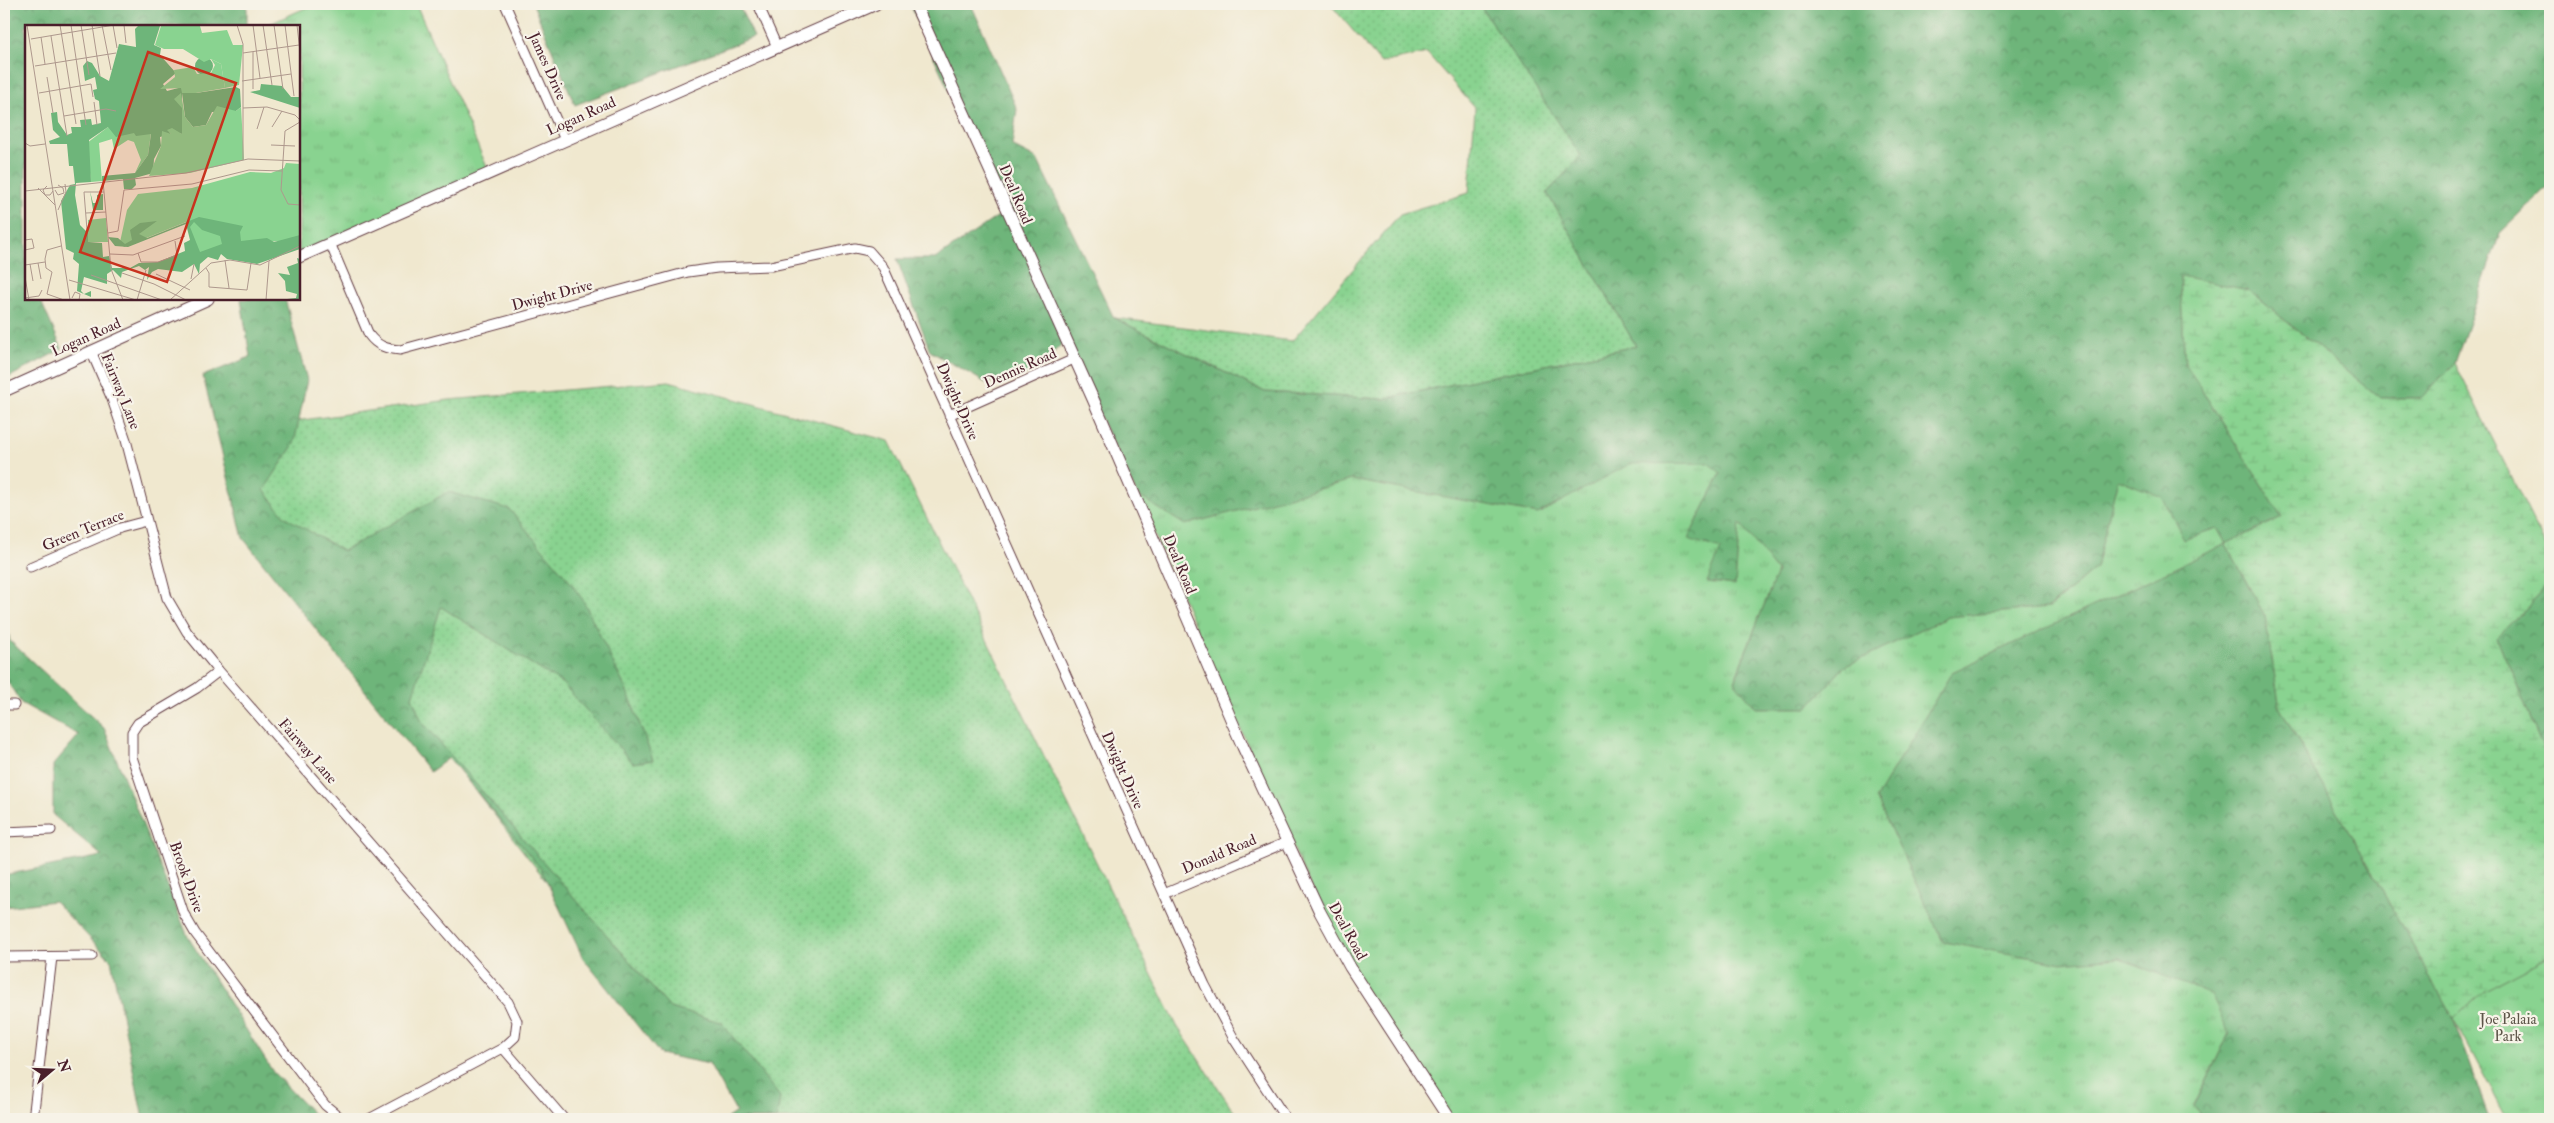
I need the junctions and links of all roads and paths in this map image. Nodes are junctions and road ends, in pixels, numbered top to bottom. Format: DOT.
graph roads {
  1 [pos="505,4"];
  2 [pos="758,4"];
  3 [pos="876,4"];
  4 [pos="915,4"];
  5 [pos="777,47"];
  6 [pos="565,140"];
  7 [pos="330,243"];
  8 [pos="300,257"];
  9 [pos="206,300"];
  10 [pos="90,351"];
  11 [pos="1074,359"];
  12 [pos="4,391"];
  13 [pos="949,415"];
  14 [pos="146,521"];
  15 [pos="30,567"];
  16 [pos="220,671"];
  17 [pos="4,705"];
  18 [pos="14,705"];
  19 [pos="51,830"];
  20 [pos="4,832"];
  21 [pos="1287,842"];
  22 [pos="1164,894"];
  23 [pos="92,956"];
  24 [pos="52,957"];
  25 [pos="4,958"];
  26 [pos="503,1048"];
  27 [pos="33,1119"];
  28 [pos="342,1119"];
  29 [pos="369,1119"];
  30 [pos="564,1119"];
  31 [pos="1286,1119"];
  32 [pos="1449,1119"];
  1 -- 6 [label="street, James Drive"];
  2 -- 5 [label="street"];
  3 -- 5 [label="street, Logan Road"];
  4 -- 11 [label="street, Deal Road"];
  5 -- 6 [label="street, Logan Road"];
  6 -- 7 [label="street, Logan Road"];
  7 -- 8 [label="street, Logan Road"];
  7 -- 13 [label="street, Dwight Drive"];
  9 -- 10 [label="street, Logan Road"];
  10 -- 12 [label="street, Logan Road"];
  10 -- 14 [label="street, Fairway Lane"];
  11 -- 13 [label="street, Dennis Road"];
  11 -- 21 [label="street, Deal Road"];
  13 -- 22 [label="street, Dwight Drive"];
  14 -- 15 [label="street, Green Terrace"];
  14 -- 16 [label="street, Fairway Lane"];
  16 -- 26 [label="street, Fairway Lane"];
  16 -- 28 [label="street, Brook Drive"];
  17 -- 18 [label="street"];
  19 -- 20 [label="street"];
  21 -- 22 [label="street, Donald Road"];
  21 -- 32 [label="street, Deal Road"];
  22 -- 31 [label="street, Dwight Drive"];
  23 -- 24 [label="street"];
  24 -- 25 [label="street"];
  24 -- 27 [label="street"];
  26 -- 29 [label="street"];
  26 -- 30 [label="street"];
}
